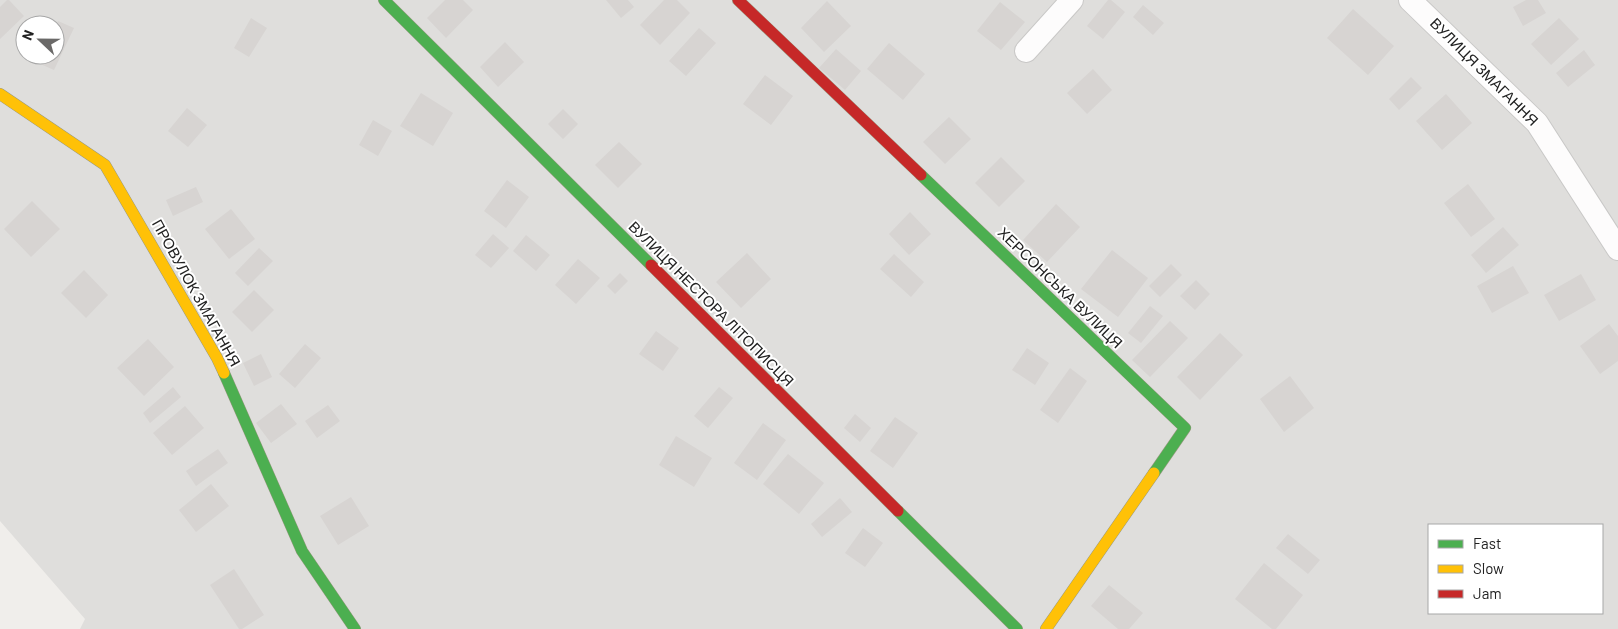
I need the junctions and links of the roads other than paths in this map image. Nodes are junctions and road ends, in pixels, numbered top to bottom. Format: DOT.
graph roads {
  1 [pos="384,0"];
  2 [pos="738,0"];
  3 [pos="1072,0"];
  4 [pos="1410,0"];
  5 [pos="1026,51"];
  6 [pos="0,94"];
  7 [pos="1618,249"];
  8 [pos="355,629"];
  9 [pos="1017,629"];
  10 [pos="1046,629"];
  1 -- 9 [label="street, ВУЛИЦЯ НЕСТОРА ЛІТОПИСЦЯ"];
  2 -- 10 [label="street, ХЕРСОНСЬКА ВУЛИЦЯ"];
  3 -- 5 [label="street"];
  4 -- 7 [label="street, ВУЛИЦЯ ЗМАГАННЯ"];
  6 -- 8 [label="street, ПРОВУЛОК ЗМАГАННЯ"];
}
